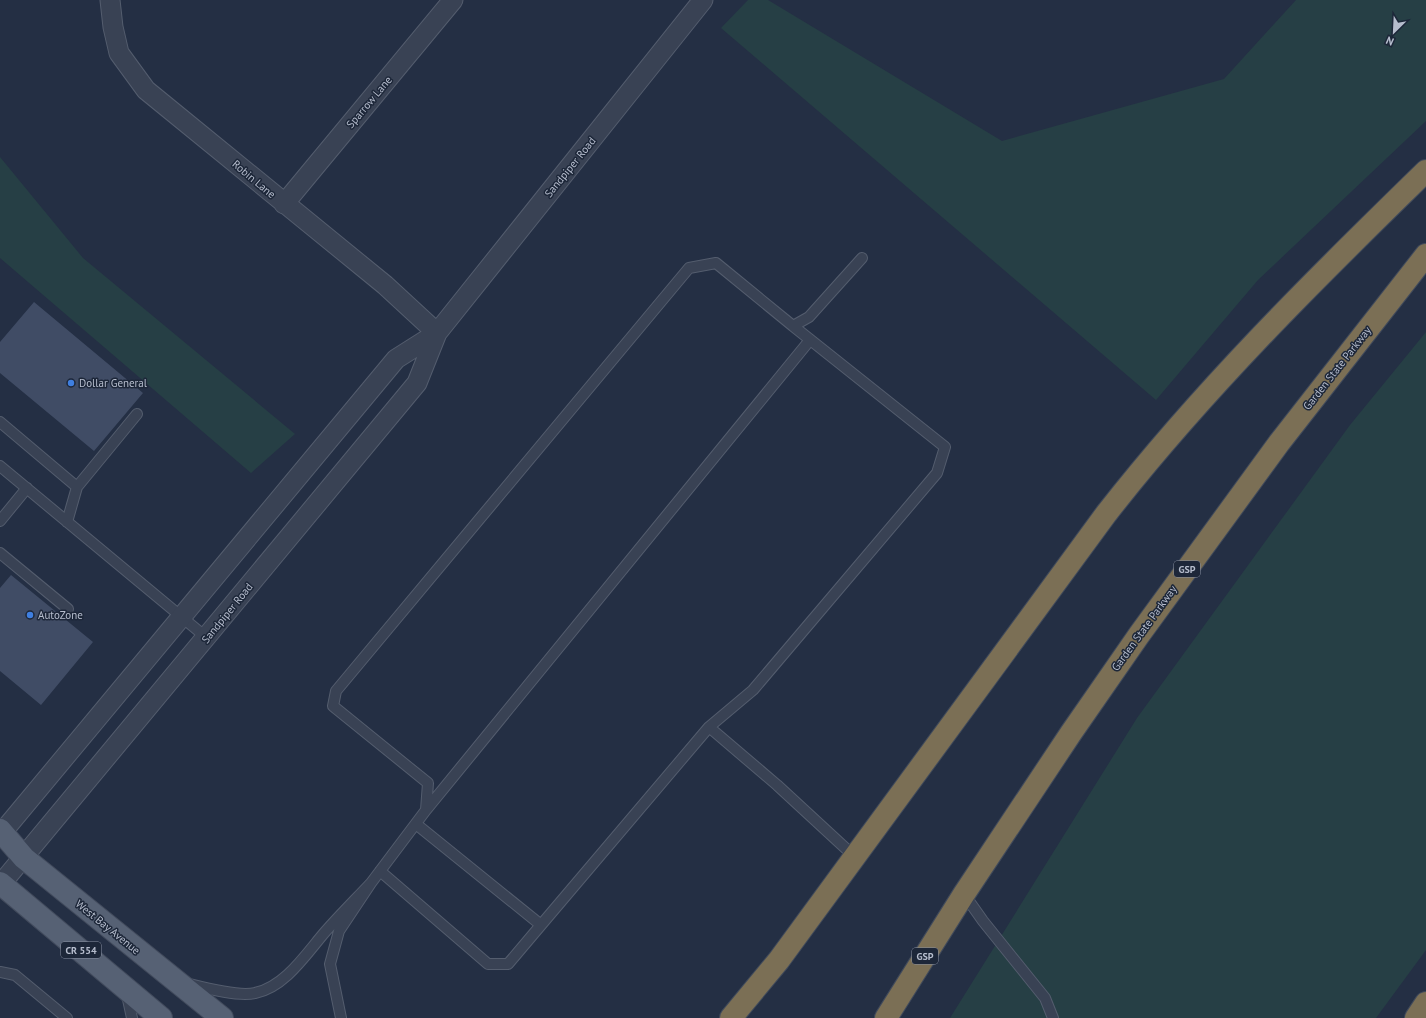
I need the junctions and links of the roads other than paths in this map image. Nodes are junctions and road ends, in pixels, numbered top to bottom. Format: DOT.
graph roads {
  1 [pos="110,0"];
  2 [pos="453,0"];
  3 [pos="703,0"];
  4 [pos="1426,171"];
  5 [pos="284,204"];
  6 [pos="1426,255"];
  7 [pos="862,258"];
  8 [pos="793,326"];
  9 [pos="437,333"];
  10 [pos="810,340"];
  11 [pos="137,414"];
  12 [pos="0,422"];
  13 [pos="0,466"];
  14 [pos="76,487"];
  15 [pos="27,488"];
  16 [pos="0,521"];
  17 [pos="67,522"];
  18 [pos="0,553"];
  19 [pos="68,609"];
  20 [pos="182,618"];
  21 [pos="207,638"];
  22 [pos="709,727"];
  23 [pos="426,810"];
  24 [pos="416,824"];
  25 [pos="1,833"];
  26 [pos="855,857"];
  27 [pos="24,858"];
  28 [pos="380,871"];
  29 [pos="371,883"];
  30 [pos="0,884"];
  31 [pos="964,894"];
  32 [pos="541,925"];
  33 [pos="0,972"];
  34 [pos="173,980"];
  35 [pos="126,988"];
  36 [pos="1426,1003"];
  37 [pos="67,1018"];
  38 [pos="132,1018"];
  39 [pos="161,1018"];
  40 [pos="222,1018"];
  41 [pos="341,1018"];
  42 [pos="731,1018"];
  43 [pos="886,1018"];
  44 [pos="1053,1018"];
  45 [pos="1416,1018"];
  1 -- 5 [label="street, Robin Lane"];
  2 -- 5 [label="street, Sparrow Lane"];
  3 -- 9 [label="street, Sandpiper Road"];
  4 -- 26 [label="highway"];
  5 -- 9 [label="street, Robin Lane"];
  6 -- 31 [label="highway, Garden State Parkway / GSP"];
  7 -- 8 [label="lane"];
  8 -- 10 [label="lane"];
  8 -- 23 [label="lane"];
  9 -- 20 [label="street, Sandpiper Road"];
  9 -- 21 [label="street, Sandpiper Road"];
  10 -- 22 [label="lane"];
  10 -- 23 [label="lane"];
  11 -- 14 [label="lane"];
  12 -- 14 [label="lane"];
  13 -- 15 [label="lane"];
  14 -- 17 [label="lane"];
  15 -- 16 [label="lane"];
  15 -- 17 [label="lane"];
  17 -- 20 [label="lane"];
  18 -- 19 [label="lane"];
  20 -- 21 [label="lane"];
  20 -- 25 [label="street, Sandpiper Road"];
  21 -- 27 [label="street, Sandpiper Road"];
  22 -- 26 [label="lane"];
  22 -- 32 [label="lane"];
  23 -- 24 [label="lane"];
  24 -- 28 [label="lane"];
  24 -- 32 [label="lane"];
  25 -- 27 [label="main road, West Bay Avenue"];
  26 -- 42 [label="highway"];
  27 -- 30 [label="street, Sandpiper Road"];
  27 -- 34 [label="main road, West Bay Avenue"];
  28 -- 29 [label="lane"];
  28 -- 32 [label="lane"];
  29 -- 34 [label="lane"];
  29 -- 41 [label="lane"];
  30 -- 35 [label="main road, CR 554"];
  31 -- 43 [label="highway, Garden State Parkway / GSP"];
  31 -- 44 [label="lane"];
  33 -- 37 [label="lane"];
  34 -- 40 [label="main road, West Bay Avenue"];
  35 -- 38 [label="lane"];
  35 -- 39 [label="main road, CR 554"];
  36 -- 45 [label="highway"];
}
